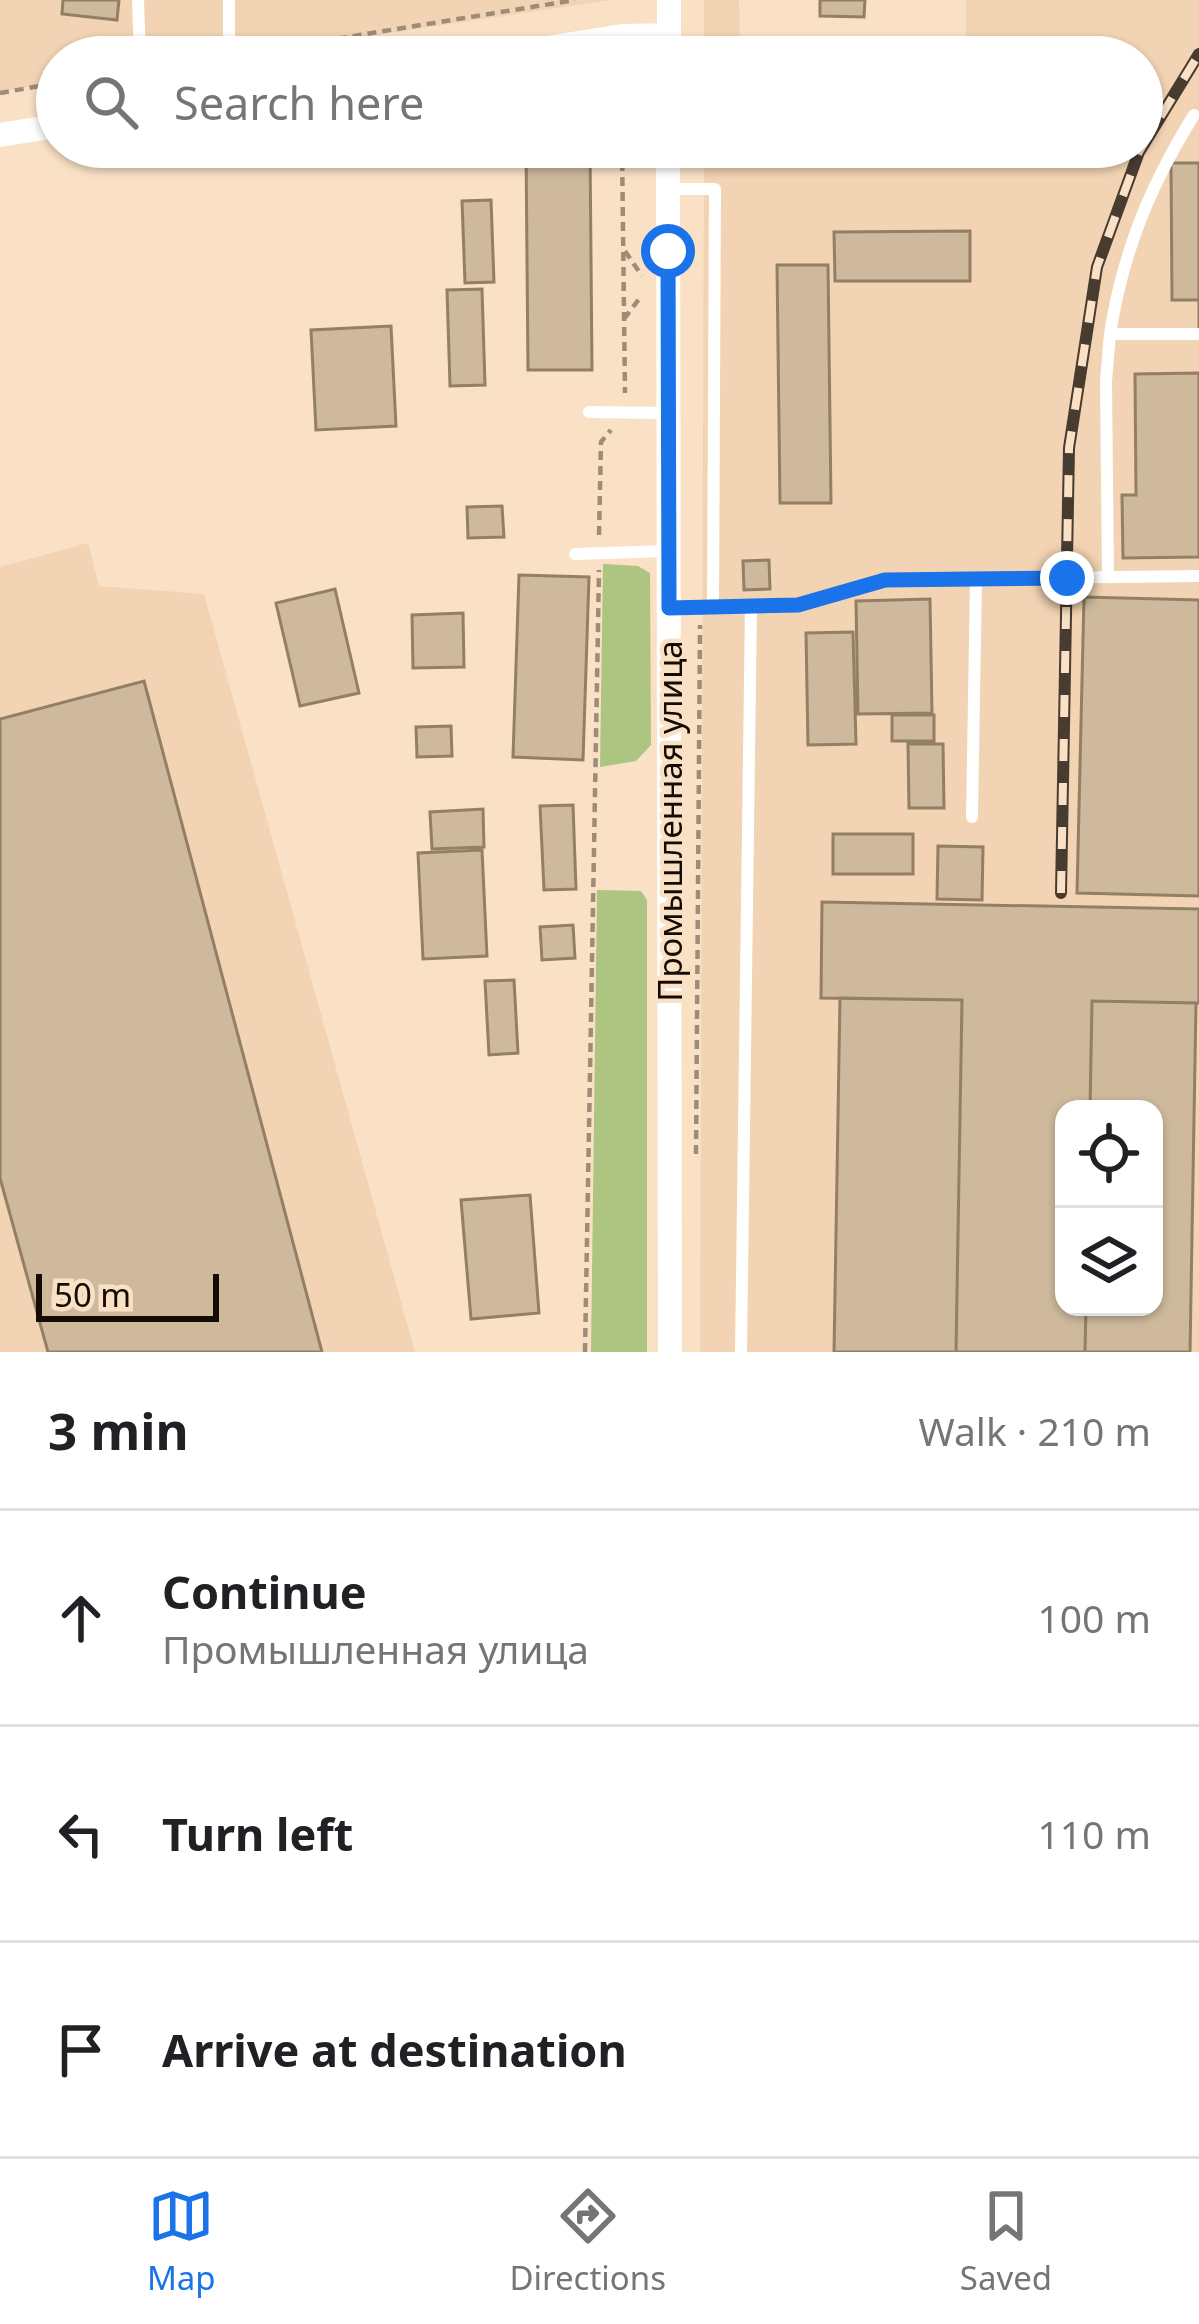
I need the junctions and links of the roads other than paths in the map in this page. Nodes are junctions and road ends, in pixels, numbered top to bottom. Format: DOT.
graph roads {
  1 [pos="138,0"];
  2 [pos="229,0"];
  3 [pos="669,0"];
  4 [pos="139,36"];
  5 [pos="229,36"];
  6 [pos="669,36"];
  7 [pos="1194,115"];
  8 [pos="36,129"];
  9 [pos="0,135"];
  10 [pos="668,168"];
  11 [pos="1163,168"];
  12 [pos="1163,168"];
  13 [pos="668,189"];
  14 [pos="1110,334"];
  15 [pos="1199,334"];
  16 [pos="589,412"];
  17 [pos="668,413"];
  18 [pos="669,551"];
  19 [pos="575,554"];
  20 [pos="1199,577"];
  21 [pos="1108,578"];
  22 [pos="976,579"];
  23 [pos="751,606"];
  24 [pos="707,607"];
  25 [pos="669,608"];
  26 [pos="972,817"];
  27 [pos="670,1352"];
  28 [pos="741,1352"];
  1 -- 4 [label="lane"];
  2 -- 5 [label="lane"];
  3 -- 6 [label="street"];
  7 -- 12 [label="lane"];
  8 -- 9 [label="street"];
  10 -- 13 [label="street, Промышленная улица"];
  11 -- 14 [label="lane"];
  13 -- 17 [label="street, Промышленная улица"];
  13 -- 24 [label="lane"];
  14 -- 15 [label="lane"];
  14 -- 21 [label="lane"];
  16 -- 17 [label="lane"];
  17 -- 18 [label="street, Промышленная улица"];
  18 -- 19 [label="lane"];
  18 -- 25 [label="street, Промышленная улица"];
  20 -- 21 [label="lane"];
  21 -- 22 [label="lane"];
  22 -- 23 [label="lane"];
  22 -- 26 [label="lane"];
  23 -- 24 [label="lane"];
  23 -- 28 [label="lane"];
  24 -- 25 [label="lane"];
  25 -- 27 [label="street, Промышленная улица"];
}
